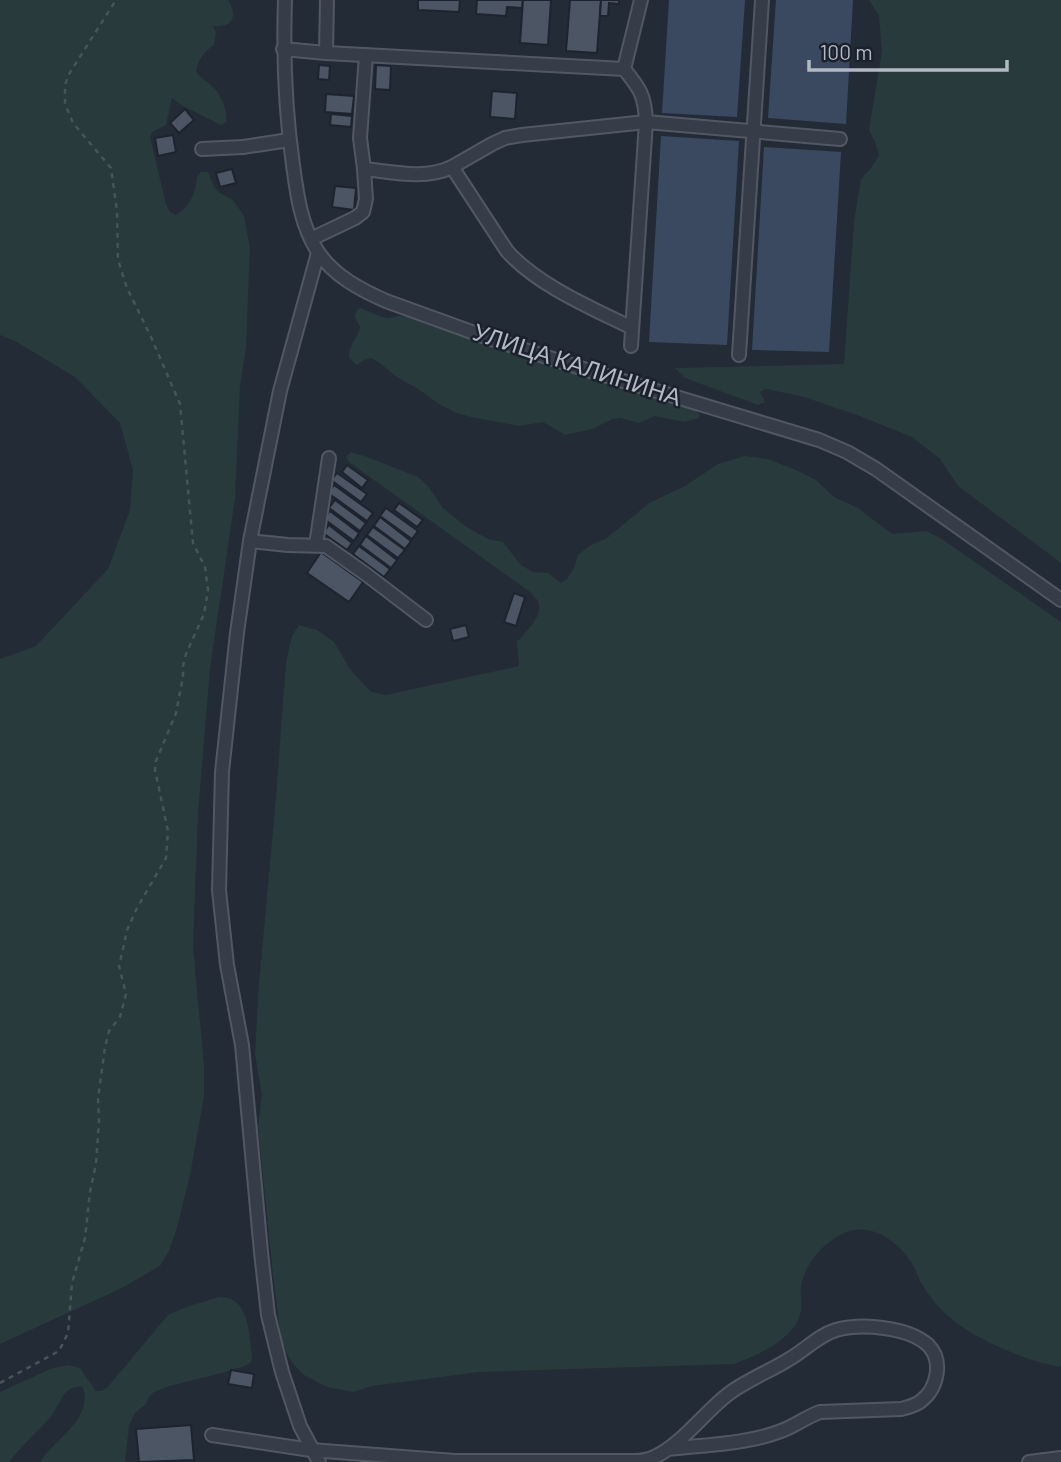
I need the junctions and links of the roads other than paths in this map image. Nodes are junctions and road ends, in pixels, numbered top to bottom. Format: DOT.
graph roads {
  1 [pos="285,0"];
  2 [pos="327,0"];
  3 [pos="642,0"];
  4 [pos="762,0"];
  5 [pos="283,49"];
  6 [pos="326,53"];
  7 [pos="366,55"];
  8 [pos="624,69"];
  9 [pos="646,122"];
  10 [pos="753,132"];
  11 [pos="840,139"];
  12 [pos="289,140"];
  13 [pos="202,149"];
  14 [pos="452,167"];
  15 [pos="364,169"];
  16 [pos="310,239"];
  17 [pos="318,253"];
  18 [pos="632,328"];
  19 [pos="631,346"];
  20 [pos="738,355"];
  21 [pos="329,458"];
  22 [pos="250,541"];
  23 [pos="316,545"];
  24 [pos="1061,600"];
  25 [pos="426,620"];
  26 [pos="212,1435"];
  27 [pos="668,1449"];
  28 [pos="311,1450"];
  29 [pos="1061,1458"];
  30 [pos="319,1462"];
  31 [pos="1029,1462"];
  1 -- 5 [label="street, УЛИЦА КАЛИНИНА"];
  2 -- 6 [label="street"];
  3 -- 8 [label="street"];
  4 -- 10 [label="street"];
  5 -- 6 [label="street"];
  5 -- 12 [label="street, УЛИЦА КАЛИНИНА"];
  6 -- 7 [label="street"];
  7 -- 8 [label="street"];
  7 -- 15 [label="street"];
  8 -- 9 [label="street"];
  9 -- 10 [label="street"];
  9 -- 14 [label="street"];
  9 -- 18 [label="street"];
  10 -- 11 [label="street"];
  10 -- 20 [label="street"];
  12 -- 13 [label="street"];
  12 -- 16 [label="street, УЛИЦА КАЛИНИНА"];
  14 -- 15 [label="street"];
  14 -- 18 [label="street"];
  15 -- 16 [label="street"];
  16 -- 17 [label="street, УЛИЦА КАЛИНИНА"];
  17 -- 22 [label="street"];
  17 -- 24 [label="street, УЛИЦА КАЛИНИНА"];
  18 -- 19 [label="street"];
  21 -- 23 [label="street"];
  22 -- 23 [label="street"];
  22 -- 28 [label="street"];
  23 -- 25 [label="street"];
  26 -- 28 [label="street"];
  27 -- 27 [label="street"];
  27 -- 28 [label="street"];
  28 -- 30 [label="street"];
  29 -- 31 [label="street"];
}
